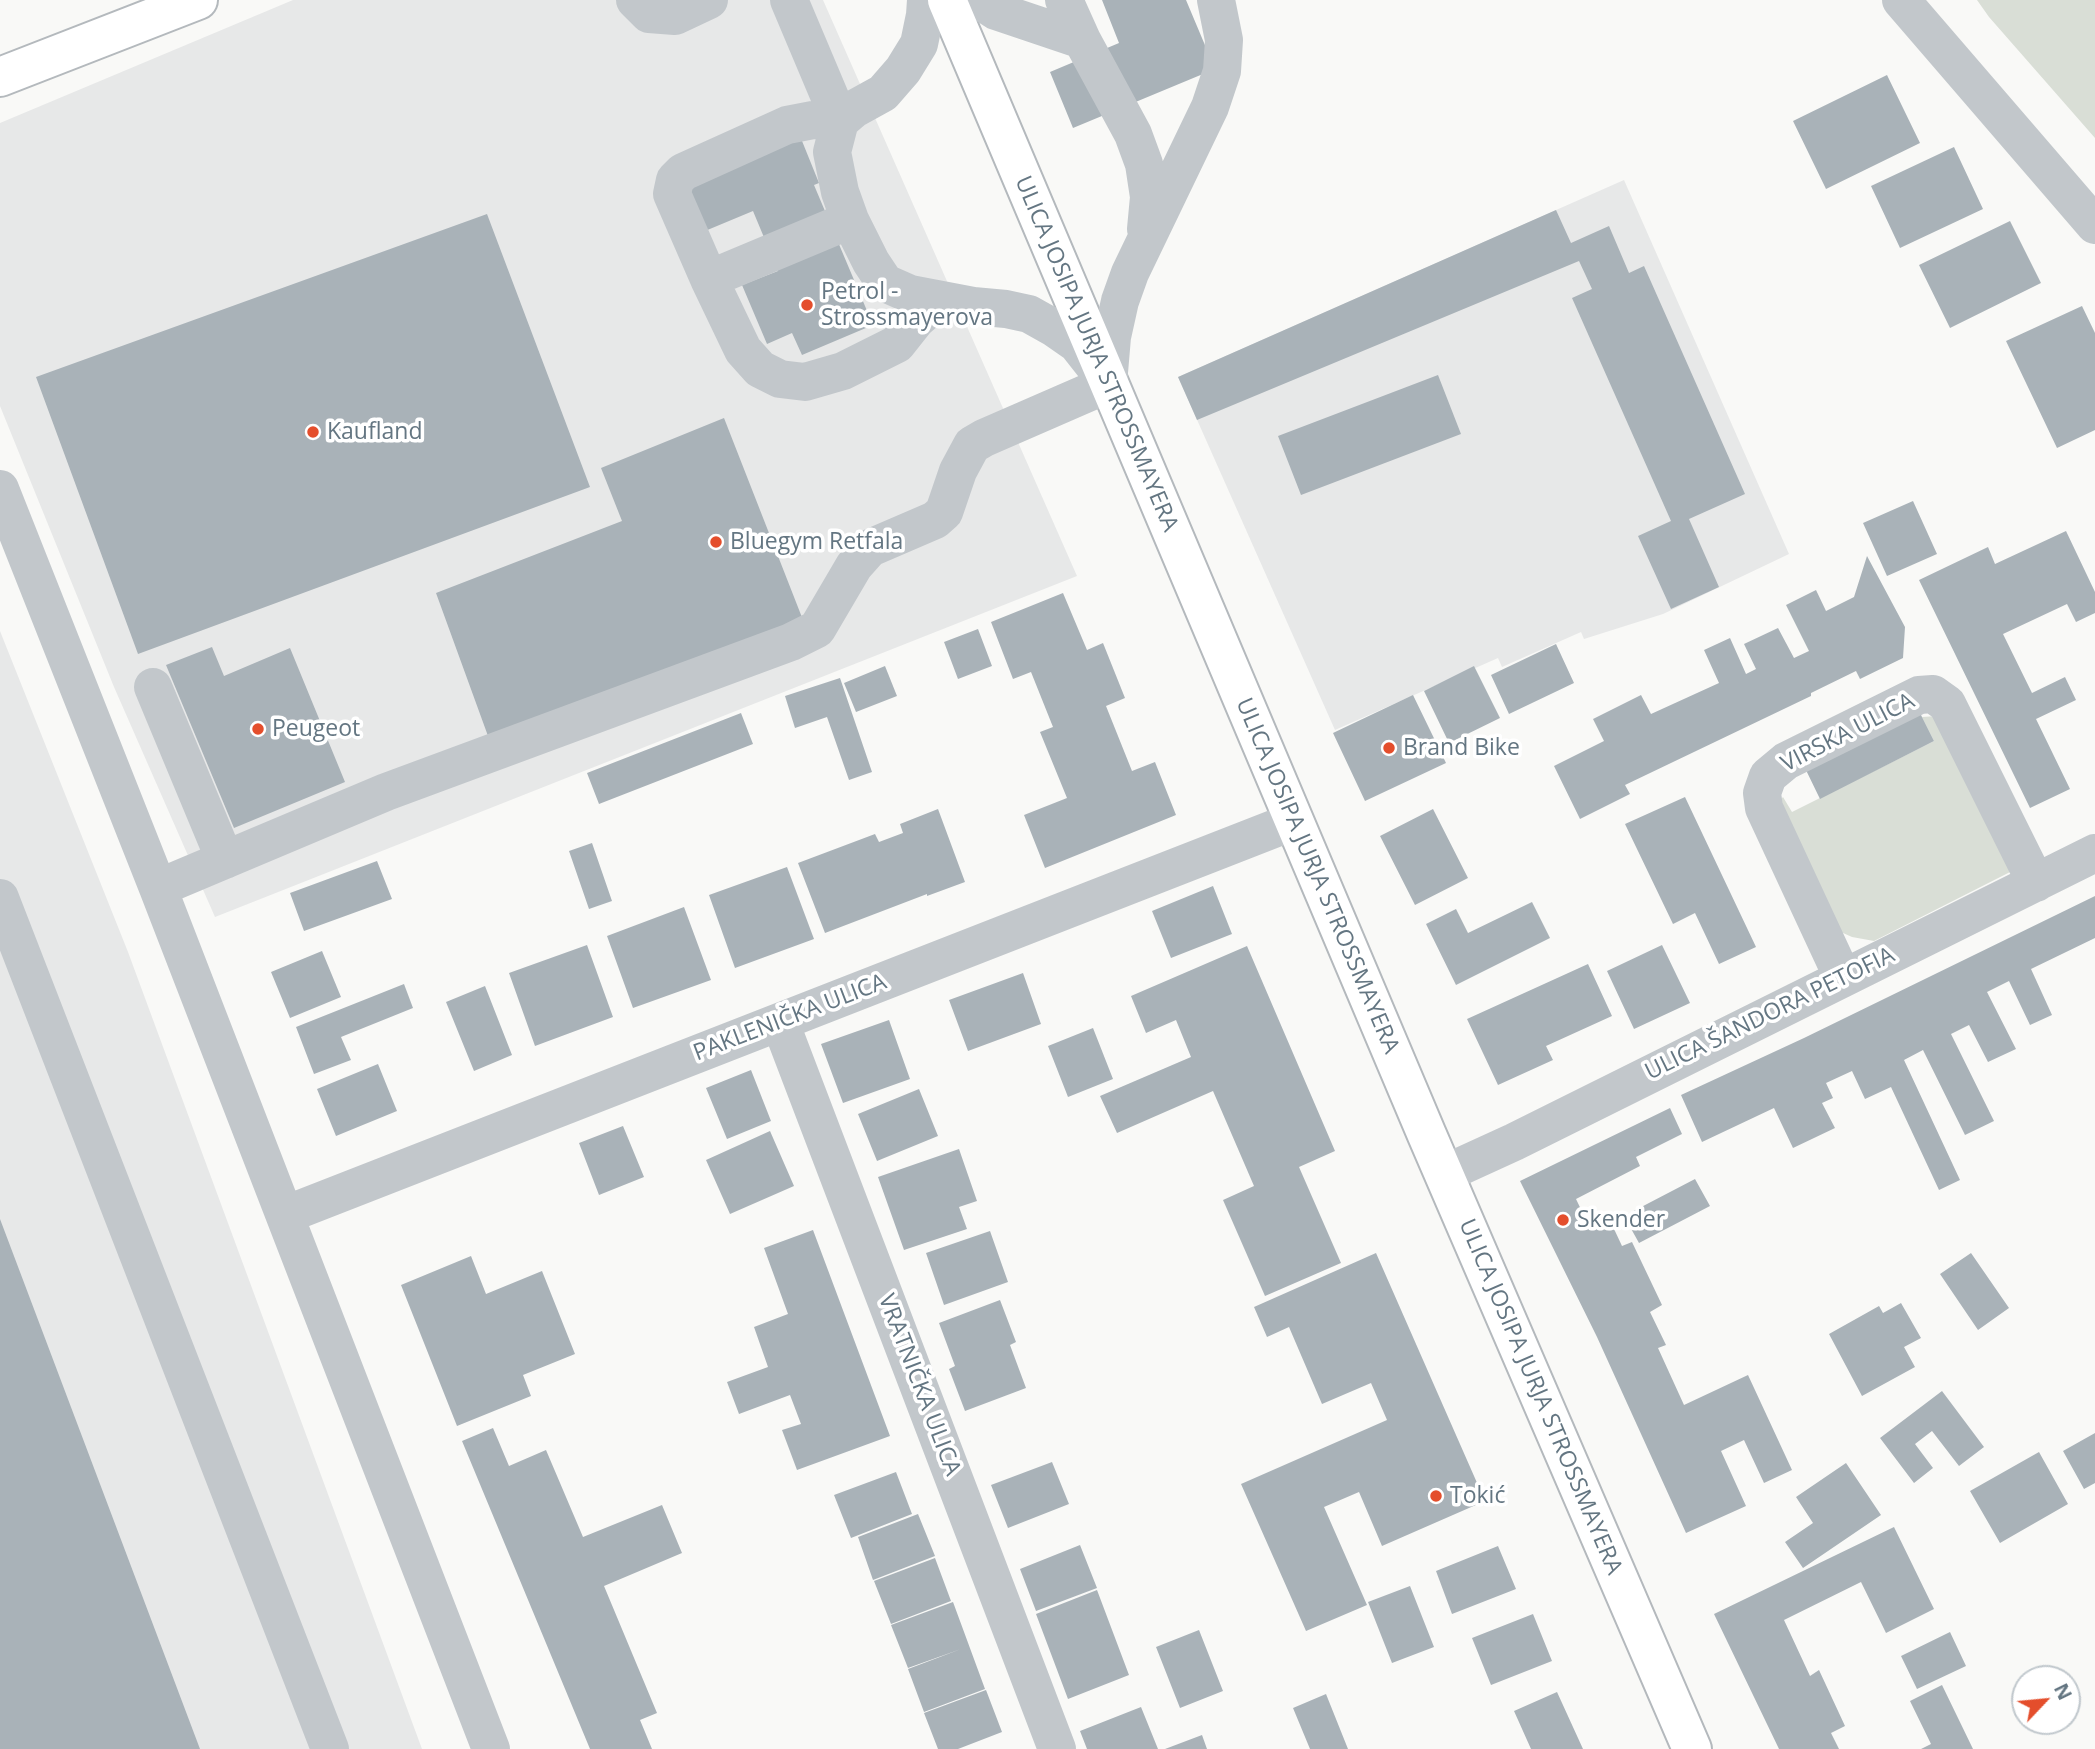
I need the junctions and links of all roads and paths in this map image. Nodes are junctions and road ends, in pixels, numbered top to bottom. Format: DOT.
graph roads {
  1 [pos="198,0"];
  2 [pos="635,0"];
  3 [pos="709,0"];
  4 [pos="789,0"];
  5 [pos="926,0"];
  6 [pos="947,0"];
  7 [pos="979,0"];
  8 [pos="1064,0"];
  9 [pos="1216,0"];
  10 [pos="1901,0"];
  11 [pos="1082,40"];
  12 [pos="0,78"];
  13 [pos="840,121"];
  14 [pos="850,220"];
  15 [pos="2095,225"];
  16 [pos="1144,242"];
  17 [pos="709,279"];
  18 [pos="939,300"];
  19 [pos="1108,384"];
  20 [pos="0,489"];
  21 [pos="153,687"];
  22 [pos="1294,821"];
  23 [pos="2095,853"];
  24 [pos="225,860"];
  25 [pos="2036,883"];
  26 [pos="158,888"];
  27 [pos="0,898"];
  28 [pos="1843,978"];
  29 [pos="780,1022"];
  30 [pos="1444,1174"];
  31 [pos="285,1215"];
  32 [pos="330,1749"];
  33 [pos="491,1749"];
  34 [pos="1057,1749"];
  35 [pos="1692,1749"];
  1 -- 12 [label="main road"];
  2 -- 3 [label="street"];
  4 -- 13 [label="street"];
  5 -- 13 [label="street"];
  6 -- 19 [label="main road, ULICA JOSIPA JURJA STROSSMAYERA"];
  7 -- 11 [label="street"];
  8 -- 11 [label="street"];
  9 -- 16 [label="street"];
  10 -- 15 [label="street"];
  11 -- 16 [label="street"];
  13 -- 14 [label="street"];
  13 -- 17 [label="street"];
  14 -- 17 [label="street"];
  14 -- 18 [label="street"];
  16 -- 19 [label="street"];
  17 -- 18 [label="street"];
  18 -- 19 [label="street"];
  19 -- 22 [label="main road, ULICA JOSIPA JURJA STROSSMAYERA"];
  19 -- 24 [label="street"];
  20 -- 26 [label="street"];
  21 -- 24 [label="street"];
  22 -- 29 [label="street, PAKLENIČKA ULICA"];
  22 -- 30 [label="main road, ULICA JOSIPA JURJA STROSSMAYERA"];
  23 -- 25 [label="street, ULICA ŠANDORA PETOFIA"];
  24 -- 26 [label="street"];
  25 -- 28 [label="street, ULICA ŠANDORA PETOFIA"];
  25 -- 28 [label="street, VIRSKA ULICA"];
  26 -- 31 [label="street"];
  27 -- 32 [label="street"];
  28 -- 30 [label="street, ULICA ŠANDORA PETOFIA"];
  29 -- 31 [label="street, PAKLENIČKA ULICA"];
  29 -- 34 [label="street, VRATNIČKA ULICA"];
  30 -- 35 [label="main road, ULICA JOSIPA JURJA STROSSMAYERA"];
  31 -- 33 [label="street"];
}
